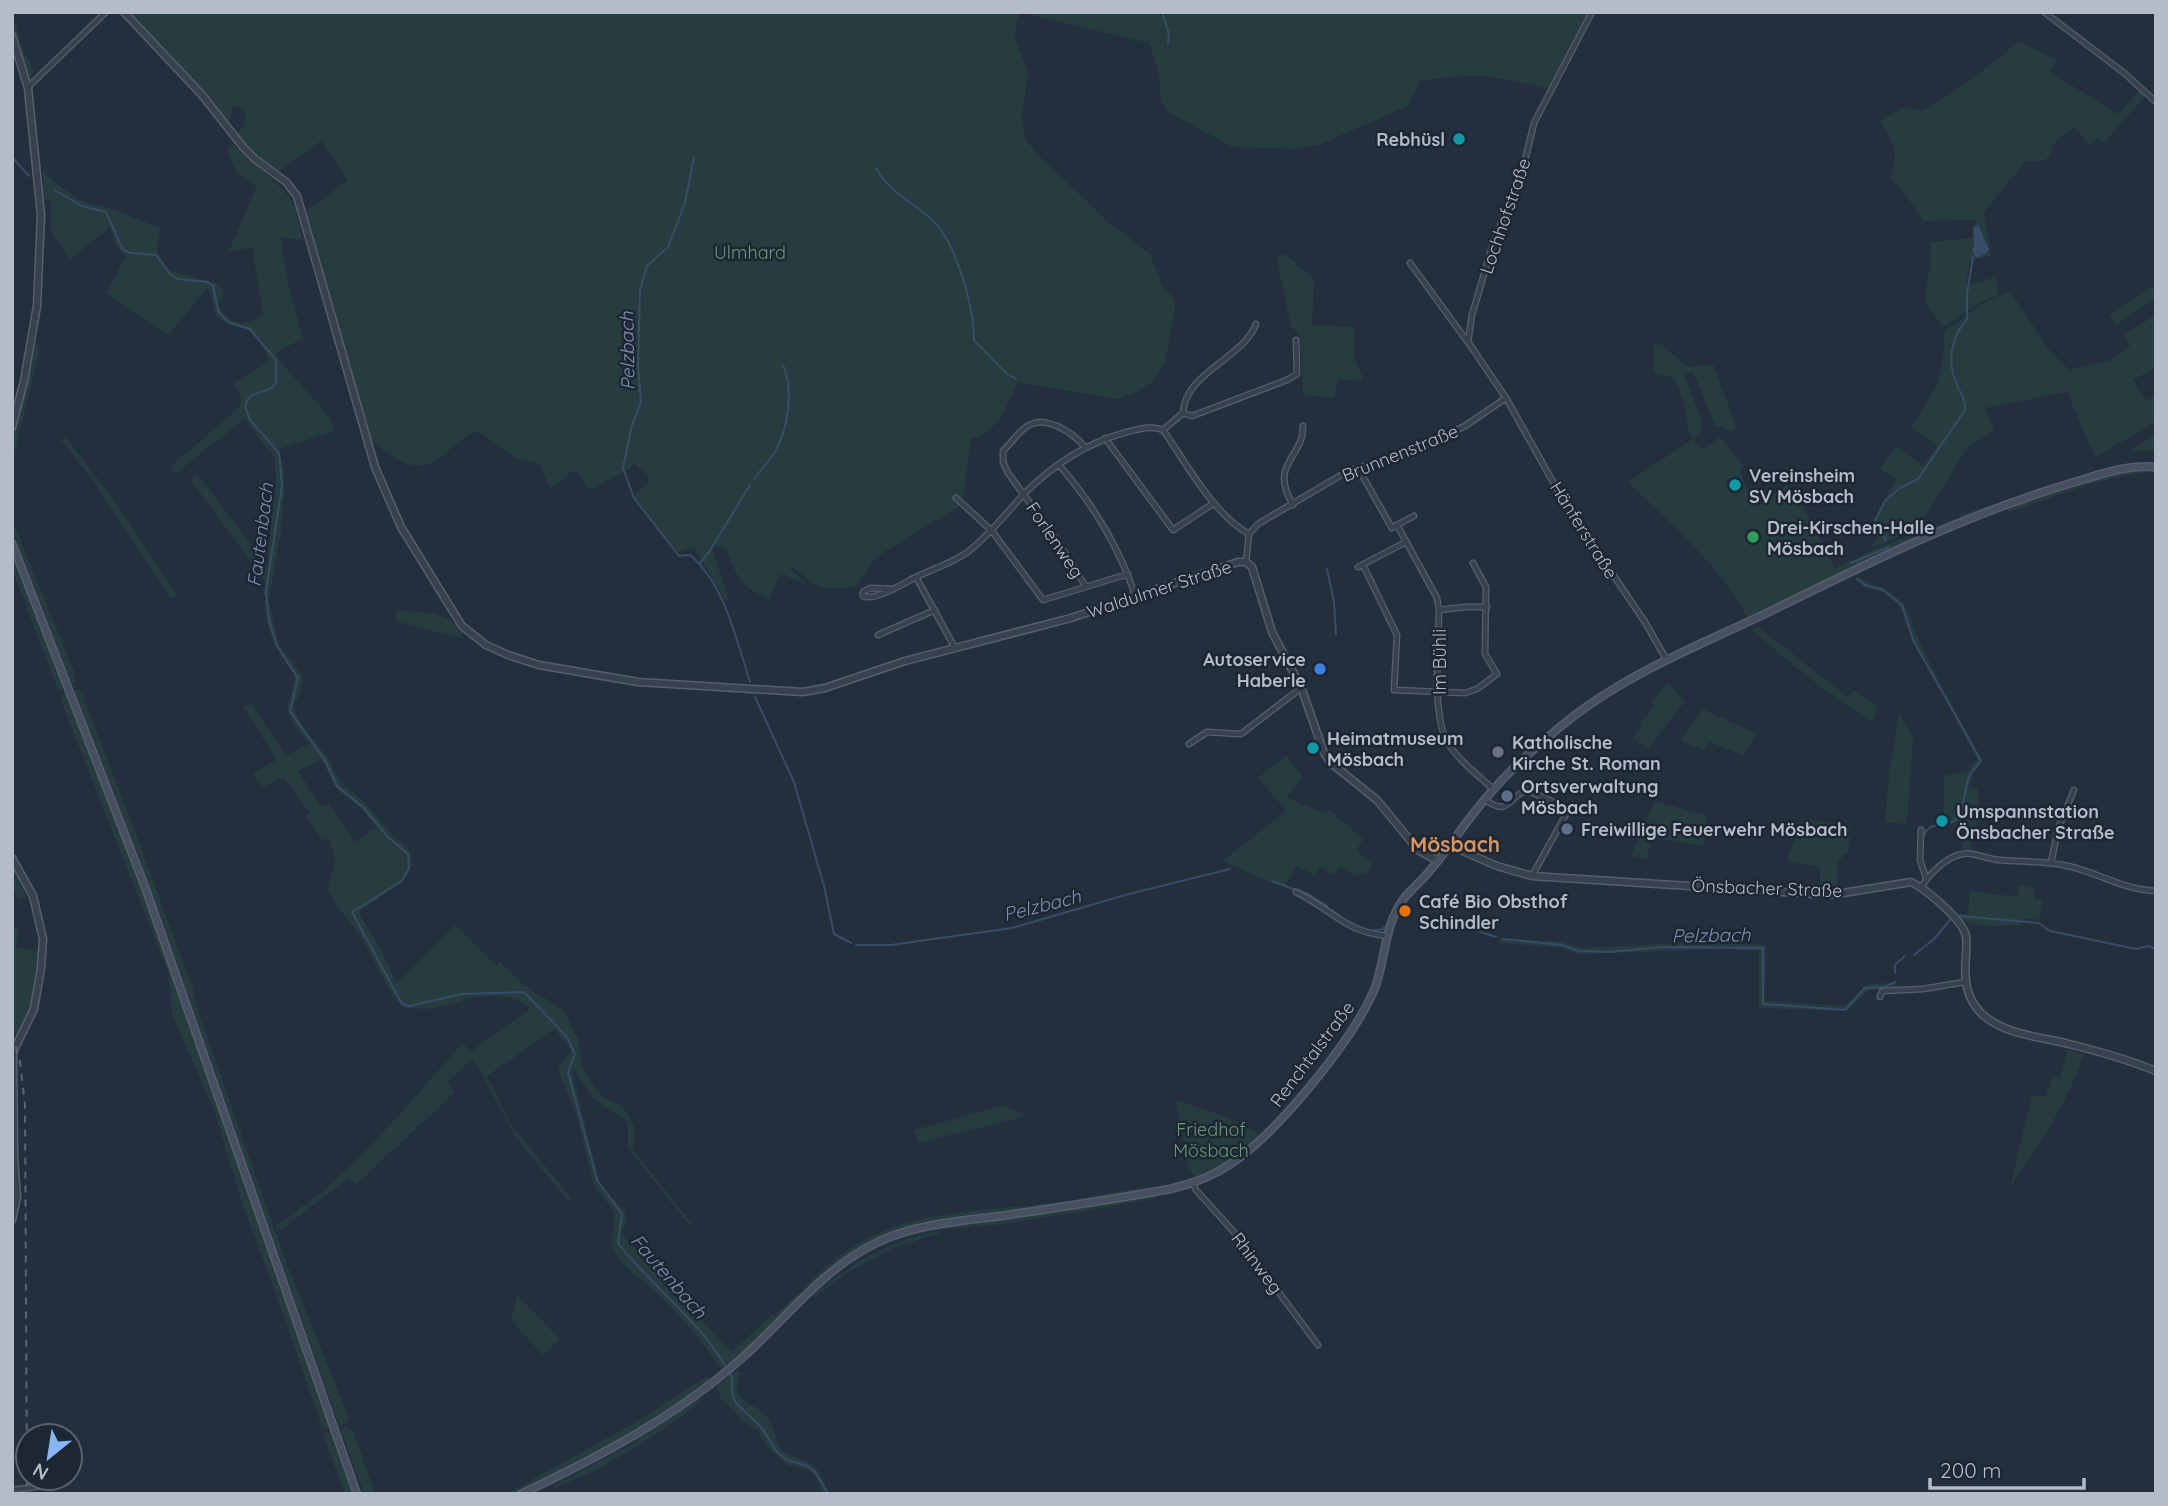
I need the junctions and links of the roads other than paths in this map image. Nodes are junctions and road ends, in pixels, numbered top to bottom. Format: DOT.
graph roads {
  1 [pos="106,12"];
  2 [pos="124,12"];
  3 [pos="1592,12"];
  4 [pos="2044,12"];
  5 [pos="12,36"];
  6 [pos="28,88"];
  7 [pos="2156,102"];
  8 [pos="1410,263"];
  9 [pos="1256,324"];
  10 [pos="1296,340"];
  11 [pos="1468,342"];
  12 [pos="1506,398"];
  13 [pos="1183,413"];
  14 [pos="1303,426"];
  15 [pos="12,427"];
  16 [pos="1164,430"];
  17 [pos="1105,439"];
  18 [pos="1085,447"];
  19 [pos="1059,465"];
  20 [pos="2156,467"];
  21 [pos="1358,468"];
  22 [pos="1025,494"];
  23 [pos="956,498"];
  24 [pos="1214,503"];
  25 [pos="1293,505"];
  26 [pos="1414,516"];
  27 [pos="1397,525"];
  28 [pos="992,531"];
  29 [pos="1249,534"];
  30 [pos="1406,542"];
  31 [pos="12,543"];
  32 [pos="1246,562"];
  33 [pos="1473,563"];
  34 [pos="1128,574"];
  35 [pos="916,577"];
  36 [pos="1086,587"];
  37 [pos="892,589"];
  38 [pos="1136,598"];
  39 [pos="1487,607"];
  40 [pos="935,610"];
  41 [pos="1439,610"];
  42 [pos="878,635"];
  43 [pos="955,648"];
  44 [pos="1666,659"];
  45 [pos="1301,687"];
  46 [pos="1439,691"];
  47 [pos="1189,744"];
  48 [pos="1493,789"];
  49 [pos="2074,790"];
  50 [pos="1484,799"];
  51 [pos="1922,830"];
  52 [pos="1449,845"];
  53 [pos="12,858"];
  54 [pos="1438,861"];
  55 [pos="2051,863"];
  56 [pos="1532,876"];
  57 [pos="1926,879"];
  58 [pos="1921,887"];
  59 [pos="2156,891"];
  60 [pos="1296,892"];
  61 [pos="1388,936"];
  62 [pos="1965,982"];
  63 [pos="1880,997"];
  64 [pos="13,1052"];
  65 [pos="2156,1071"];
  66 [pos="1193,1184"];
  67 [pos="12,1220"];
  68 [pos="1318,1345"];
  69 [pos="357,1494"];
  70 [pos="521,1494"];
  1 -- 6 [label="street"];
  2 -- 43 [label="street, Waldulmer Straße"];
  3 -- 11 [label="street, Lochhofstraße"];
  4 -- 7 [label="street"];
  5 -- 6 [label="street"];
  6 -- 15 [label="street"];
  8 -- 11 [label="street"];
  9 -- 13 [label="street"];
  10 -- 13 [label="street"];
  11 -- 12 [label="street"];
  12 -- 21 [label="street, Brunnenstraße"];
  12 -- 44 [label="street, Hänferstraße"];
  13 -- 16 [label="street"];
  14 -- 25 [label="street"];
  16 -- 17 [label="street"];
  16 -- 24 [label="street"];
  17 -- 18 [label="street"];
  17 -- 24 [label="street"];
  18 -- 19 [label="street"];
  18 -- 22 [label="street, Forlenweg"];
  19 -- 22 [label="street"];
  19 -- 34 [label="street"];
  20 -- 44 [label="main road, Renchtalstraße"];
  21 -- 25 [label="street, Brunnenstraße"];
  21 -- 27 [label="street, Im Bühli"];
  22 -- 28 [label="street"];
  22 -- 36 [label="street, Forlenweg"];
  23 -- 28 [label="street"];
  24 -- 29 [label="street"];
  25 -- 29 [label="street, Brunnenstraße"];
  26 -- 27 [label="street"];
  27 -- 30 [label="street, Im Bühli"];
  28 -- 35 [label="street"];
  28 -- 36 [label="street"];
  29 -- 32 [label="street"];
  30 -- 41 [label="street, Im Bühli"];
  30 -- 46 [label="street"];
  31 -- 69 [label="main road"];
  32 -- 38 [label="street, Waldulmer Straße"];
  32 -- 45 [label="street, Waldulmer Straße"];
  33 -- 39 [label="street"];
  34 -- 36 [label="street"];
  34 -- 38 [label="street"];
  35 -- 37 [label="street"];
  35 -- 40 [label="street"];
  37 -- 37 [label="street"];
  38 -- 43 [label="street, Waldulmer Straße"];
  39 -- 41 [label="street"];
  39 -- 46 [label="street"];
  40 -- 42 [label="street"];
  40 -- 43 [label="street"];
  41 -- 46 [label="street, Im Bühli"];
  44 -- 48 [label="main road, Renchtalstraße"];
  45 -- 47 [label="street"];
  45 -- 54 [label="street, Waldulmer Straße"];
  46 -- 48 [label="street, Im Bühli"];
  48 -- 50 [label="main road, Renchtalstraße"];
  49 -- 55 [label="street"];
  50 -- 52 [label="main road, Renchtalstraße"];
  50 -- 56 [label="street"];
  51 -- 57 [label="street"];
  52 -- 54 [label="main road, Renchtalstraße"];
  52 -- 56 [label="street, Önsbacher Straße"];
  53 -- 64 [label="street"];
  54 -- 61 [label="main road, Renchtalstraße"];
  55 -- 57 [label="street"];
  55 -- 59 [label="street"];
  56 -- 58 [label="street, Önsbacher Straße"];
  57 -- 58 [label="street"];
  58 -- 62 [label="street"];
  60 -- 61 [label="street"];
  61 -- 66 [label="main road, Renchtalstraße"];
  62 -- 63 [label="street"];
  62 -- 65 [label="street"];
  64 -- 67 [label="street"];
  66 -- 68 [label="street, Rhinweg"];
  66 -- 70 [label="main road, Renchtalstraße"];
}
